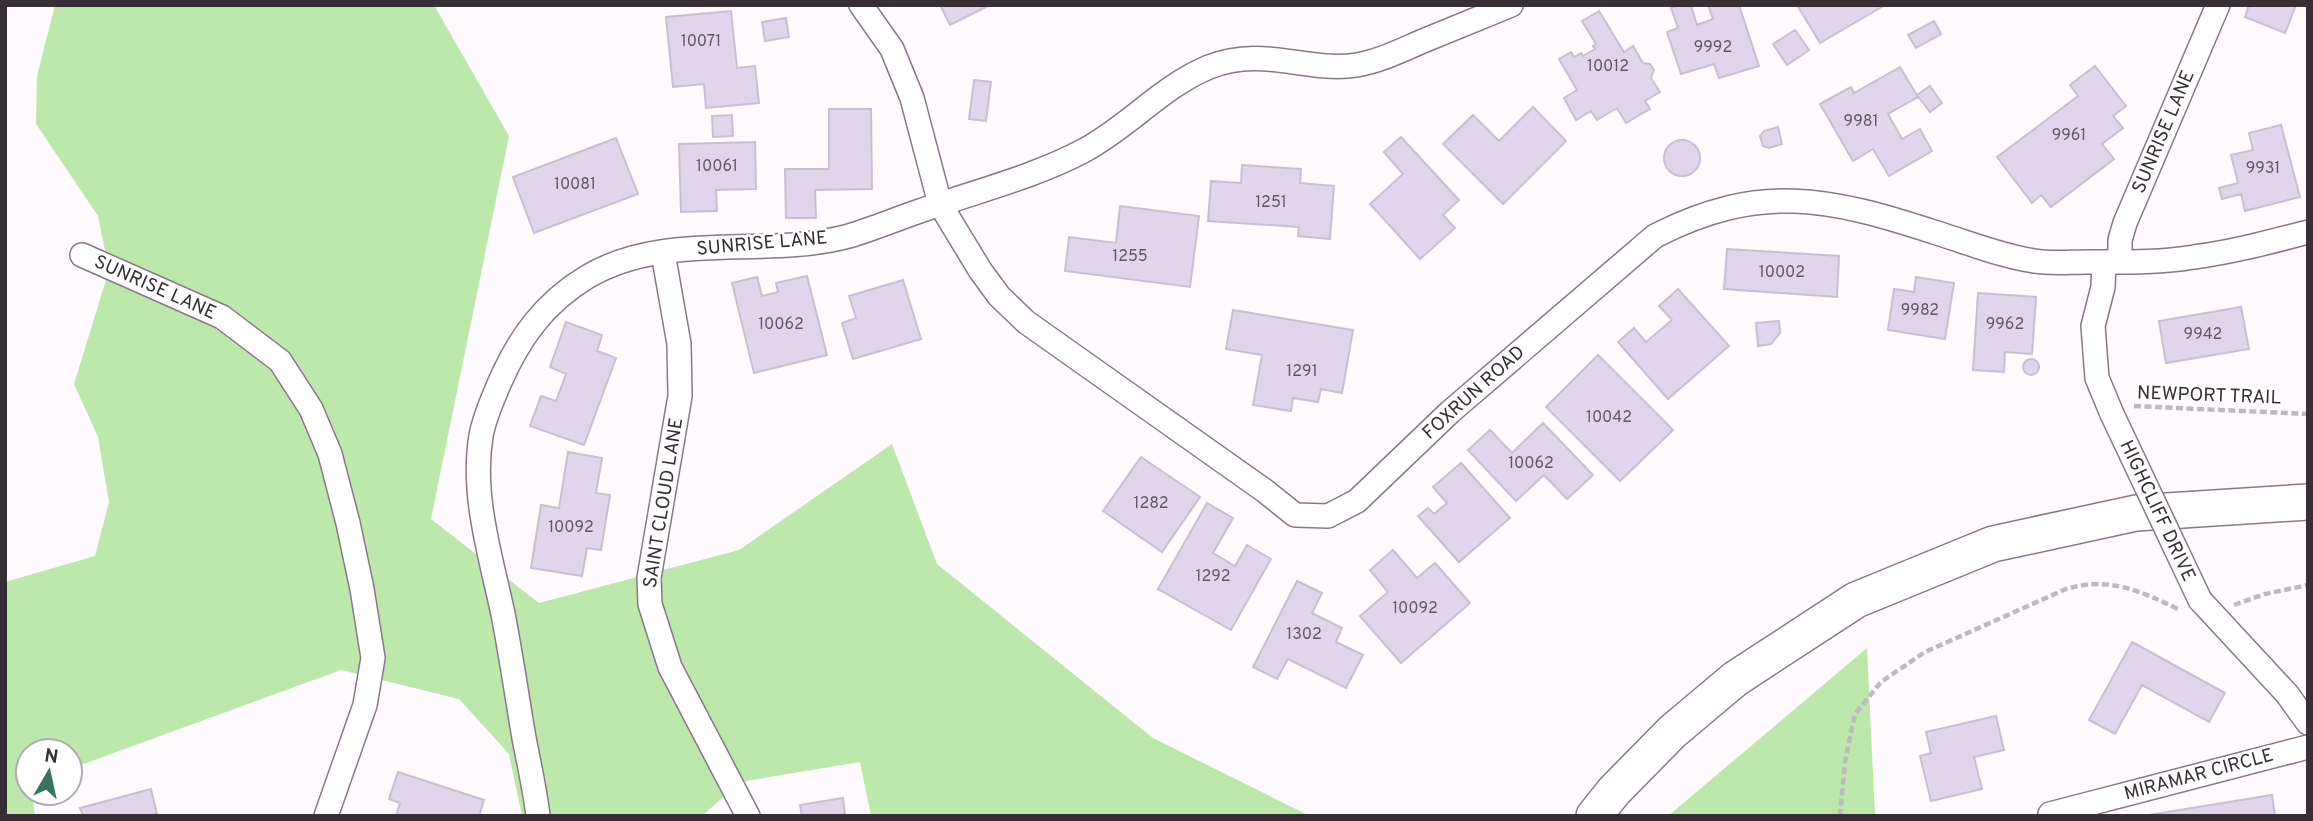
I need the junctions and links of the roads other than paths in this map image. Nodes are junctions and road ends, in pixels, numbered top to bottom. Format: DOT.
graph roads {
  1 [pos="861,5"];
  2 [pos="1511,5"];
  3 [pos="2218,5"];
  4 [pos="940,204"];
  5 [pos="2308,232"];
  6 [pos="663,253"];
  7 [pos="82,255"];
  8 [pos="2112,262"];
  9 [pos="2308,502"];
  10 [pos="2308,723"];
  11 [pos="2308,747"];
  12 [pos="2050,814"];
  13 [pos="326,816"];
  14 [pos="538,816"];
  15 [pos="748,816"];
  16 [pos="1594,816"];
  1 -- 4 [label="street, FOXRUN ROAD"];
  2 -- 4 [label="street, SUNRISE LANE"];
  3 -- 8 [label="street, SUNRISE LANE"];
  4 -- 6 [label="street, SUNRISE LANE"];
  4 -- 8 [label="street, FOXRUN ROAD"];
  5 -- 8 [label="street, FOXRUN ROAD"];
  6 -- 14 [label="street, SUNRISE LANE"];
  6 -- 15 [label="street, SAINT CLOUD LANE"];
  7 -- 13 [label="street, SUNRISE LANE"];
  8 -- 10 [label="street, HIGHCLIFF DRIVE, bridge"];
  9 -- 16 [label="main road"];
  11 -- 12 [label="street, MIRAMAR CIRCLE"];
}
